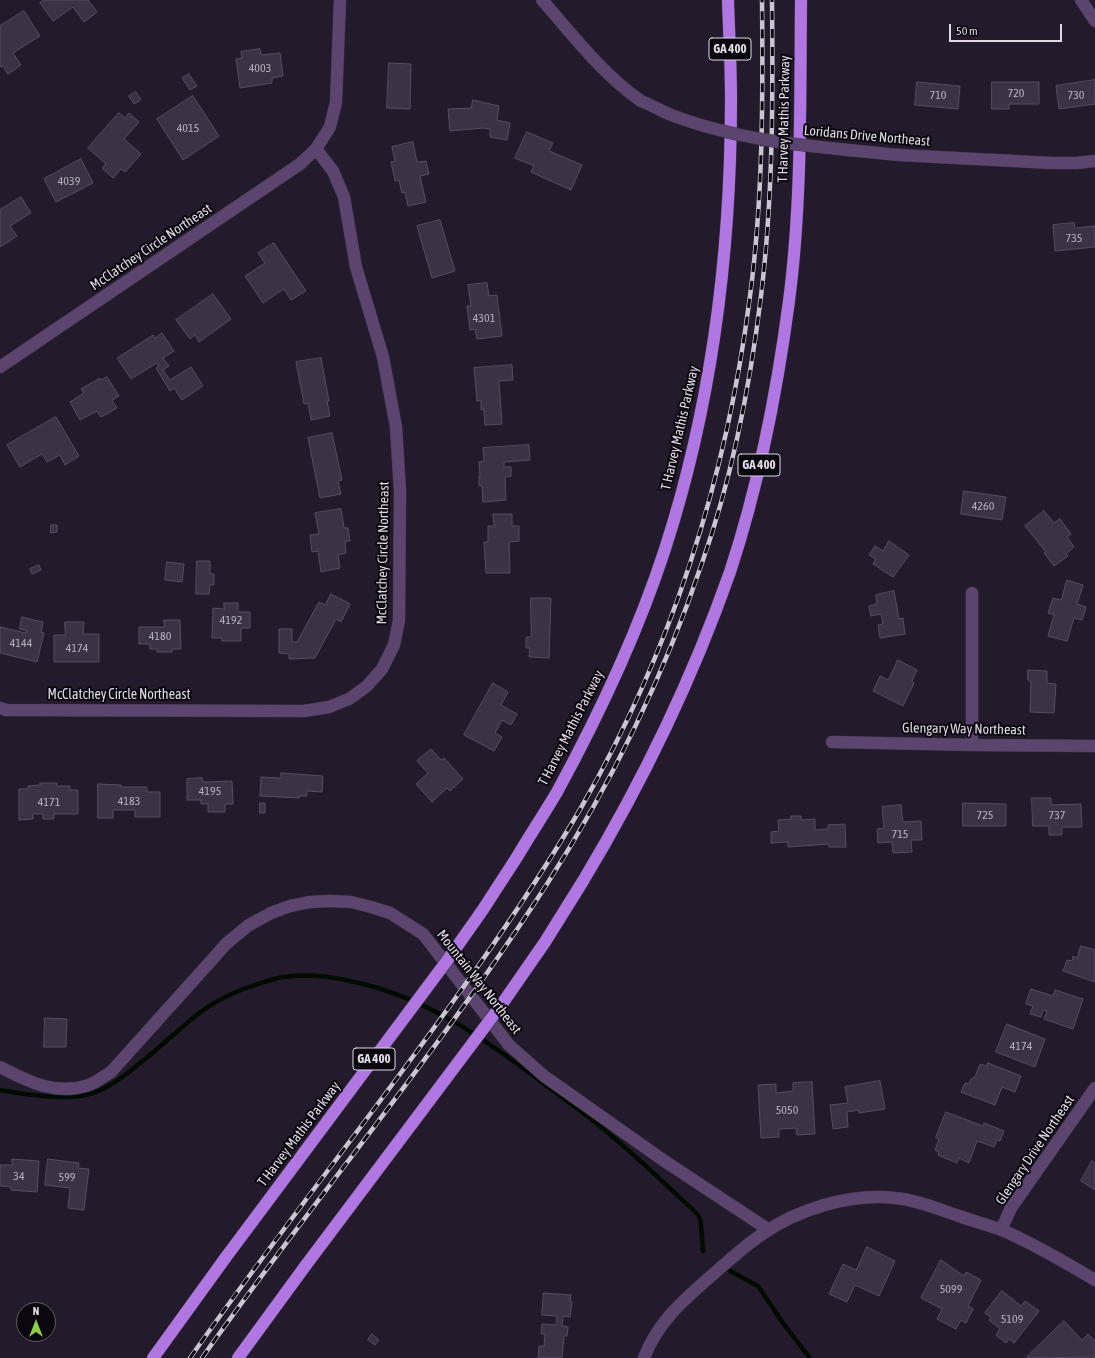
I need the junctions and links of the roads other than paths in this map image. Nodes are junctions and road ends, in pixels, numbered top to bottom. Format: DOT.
graph roads {
  1 [pos="340,0"];
  2 [pos="542,0"];
  3 [pos="728,0"];
  4 [pos="801,0"];
  5 [pos="1081,0"];
  6 [pos="1095,21"];
  7 [pos="316,149"];
  8 [pos="1095,162"];
  9 [pos="0,367"];
  10 [pos="972,593"];
  11 [pos="0,708"];
  12 [pos="832,742"];
  13 [pos="972,745"];
  14 [pos="1095,746"];
  15 [pos="0,1067"];
  16 [pos="1095,1088"];
  17 [pos="769,1230"];
  18 [pos="1001,1230"];
  19 [pos="1095,1280"];
  20 [pos="153,1358"];
  21 [pos="238,1358"];
  22 [pos="644,1358"];
  1 -- 7 [label="street, McClatchey Circle Northeast"];
  2 -- 8 [label="street, Loridans Drive Northeast, bridge"];
  3 -- 20 [label="highway, T Harvey Mathis Parkway / GA 400, bridge"];
  4 -- 21 [label="highway, T Harvey Mathis Parkway / GA 400, bridge"];
  5 -- 6 [label="street"];
  7 -- 9 [label="street, McClatchey Circle Northeast"];
  7 -- 11 [label="street, McClatchey Circle Northeast"];
  10 -- 13 [label="street"];
  12 -- 13 [label="street, Glengary Way Northeast"];
  13 -- 14 [label="street, Glengary Way Northeast"];
  15 -- 17 [label="street, Mountain Way Northeast"];
  16 -- 18 [label="street, Glengary Drive Northeast"];
  17 -- 18 [label="street"];
  17 -- 22 [label="street"];
  18 -- 19 [label="street"];
}
